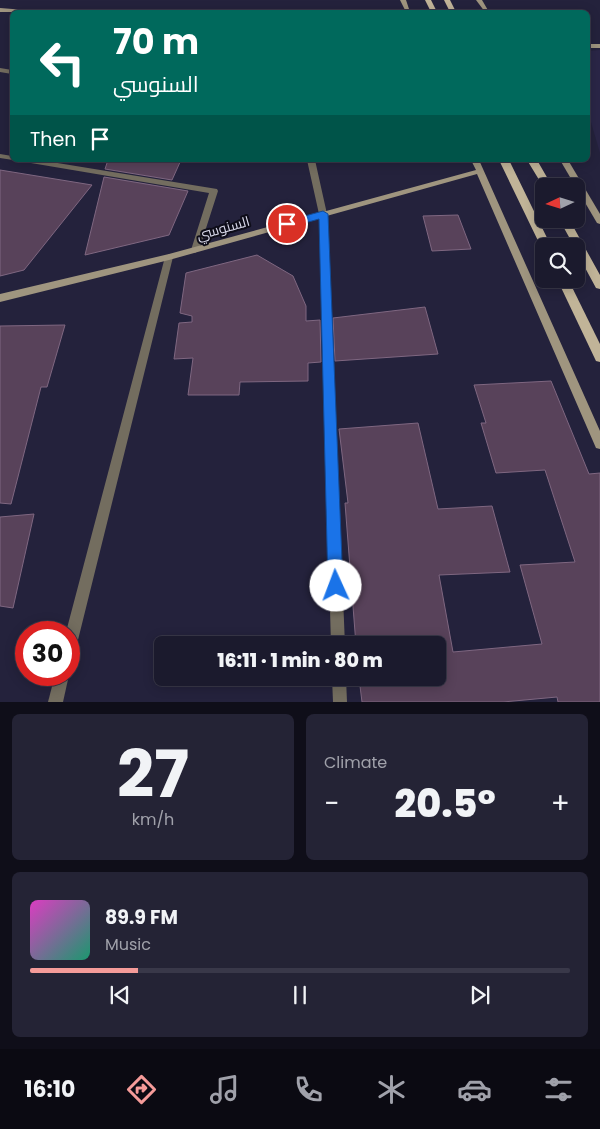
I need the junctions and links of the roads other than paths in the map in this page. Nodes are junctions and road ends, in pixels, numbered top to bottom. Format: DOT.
graph roads {
  1 [pos="38,162"];
  2 [pos="311,162"];
  3 [pos="476,162"];
  4 [pos="505,162"];
  5 [pos="533,162"];
  6 [pos="565,162"];
  7 [pos="480,171"];
  8 [pos="542,178"];
  9 [pos="323,214"];
  10 [pos="600,222"];
  11 [pos="569,228"];
  12 [pos="542,238"];
  13 [pos="196,250"];
  14 [pos="169,257"];
  15 [pos="600,285"];
  16 [pos="566,288"];
  17 [pos="0,298"];
  18 [pos="600,357"];
  19 [pos="600,444"];
  20 [pos="76,621"];
  21 [pos="338,636"];
  22 [pos="59,686"];
  23 [pos="339,686"];
  24 [pos="55,702"];
  25 [pos="340,702"];
  1 -- 13 [label="street"];
  2 -- 9 [label="street"];
  3 -- 7 [label="main road"];
  4 -- 12 [label="main road"];
  5 -- 8 [label="main road"];
  6 -- 10 [label="main road"];
  7 -- 9 [label="main road, السنوسي"];
  7 -- 19 [label="main road"];
  9 -- 13 [label="main road, السنوسي"];
  9 -- 21 [label="street"];
  11 -- 15 [label="main road"];
  13 -- 14 [label="main road, السنوسي"];
  14 -- 17 [label="main road, السنوسي"];
  14 -- 20 [label="street"];
  16 -- 18 [label="main road"];
  22 -- 24 [label="street"];
  23 -- 25 [label="street"];
}
